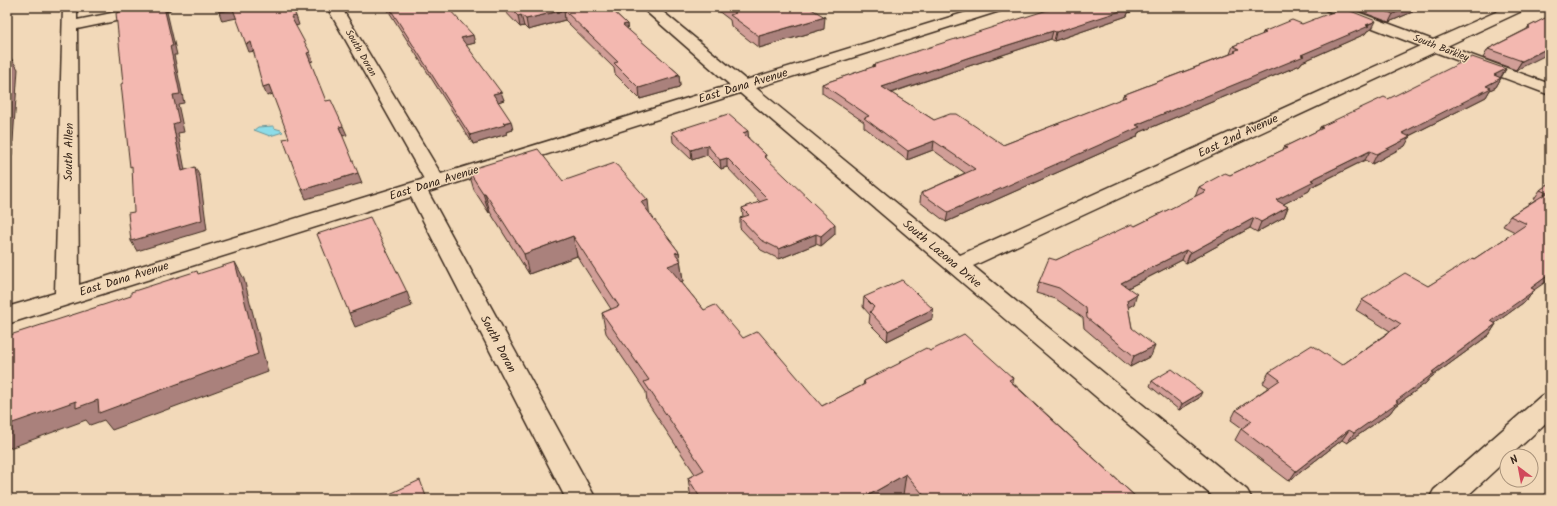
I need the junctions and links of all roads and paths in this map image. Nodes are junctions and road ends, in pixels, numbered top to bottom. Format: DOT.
graph roads {
  1 [pos="70,7"];
  2 [pos="164,7"];
  3 [pos="334,7"];
  4 [pos="648,7"];
  5 [pos="998,7"];
  6 [pos="1331,7"];
  7 [pos="1519,7"];
  8 [pos="70,26"];
  9 [pos="1435,46"];
  10 [pos="744,86"];
  11 [pos="1550,90"];
  12 [pos="426,185"];
  13 [pos="956,265"];
  14 [pos="67,297"];
  15 [pos="7,316"];
  16 [pos="1550,403"];
  17 [pos="581,499"];
  18 [pos="1237,499"];
  19 [pos="1444,499"];
  1 -- 8 [label="street, South Allen"];
  2 -- 8 [label="street"];
  3 -- 12 [label="street, South Doran"];
  4 -- 10 [label="street, South Lazona Drive"];
  5 -- 10 [label="street, East Dana Avenue"];
  6 -- 9 [label="street, South Barkley"];
  7 -- 9 [label="street, East 2nd Avenue"];
  8 -- 14 [label="street, South Allen"];
  9 -- 11 [label="street, South Barkley"];
  9 -- 13 [label="street, East 2nd Avenue"];
  10 -- 12 [label="street, East Dana Avenue"];
  10 -- 13 [label="street, South Lazona Drive"];
  12 -- 14 [label="street, East Dana Avenue"];
  12 -- 17 [label="street, South Doran"];
  13 -- 18 [label="street, South Lazona Drive"];
  14 -- 15 [label="street, East Dana Avenue"];
  16 -- 19 [label="street"];
}
